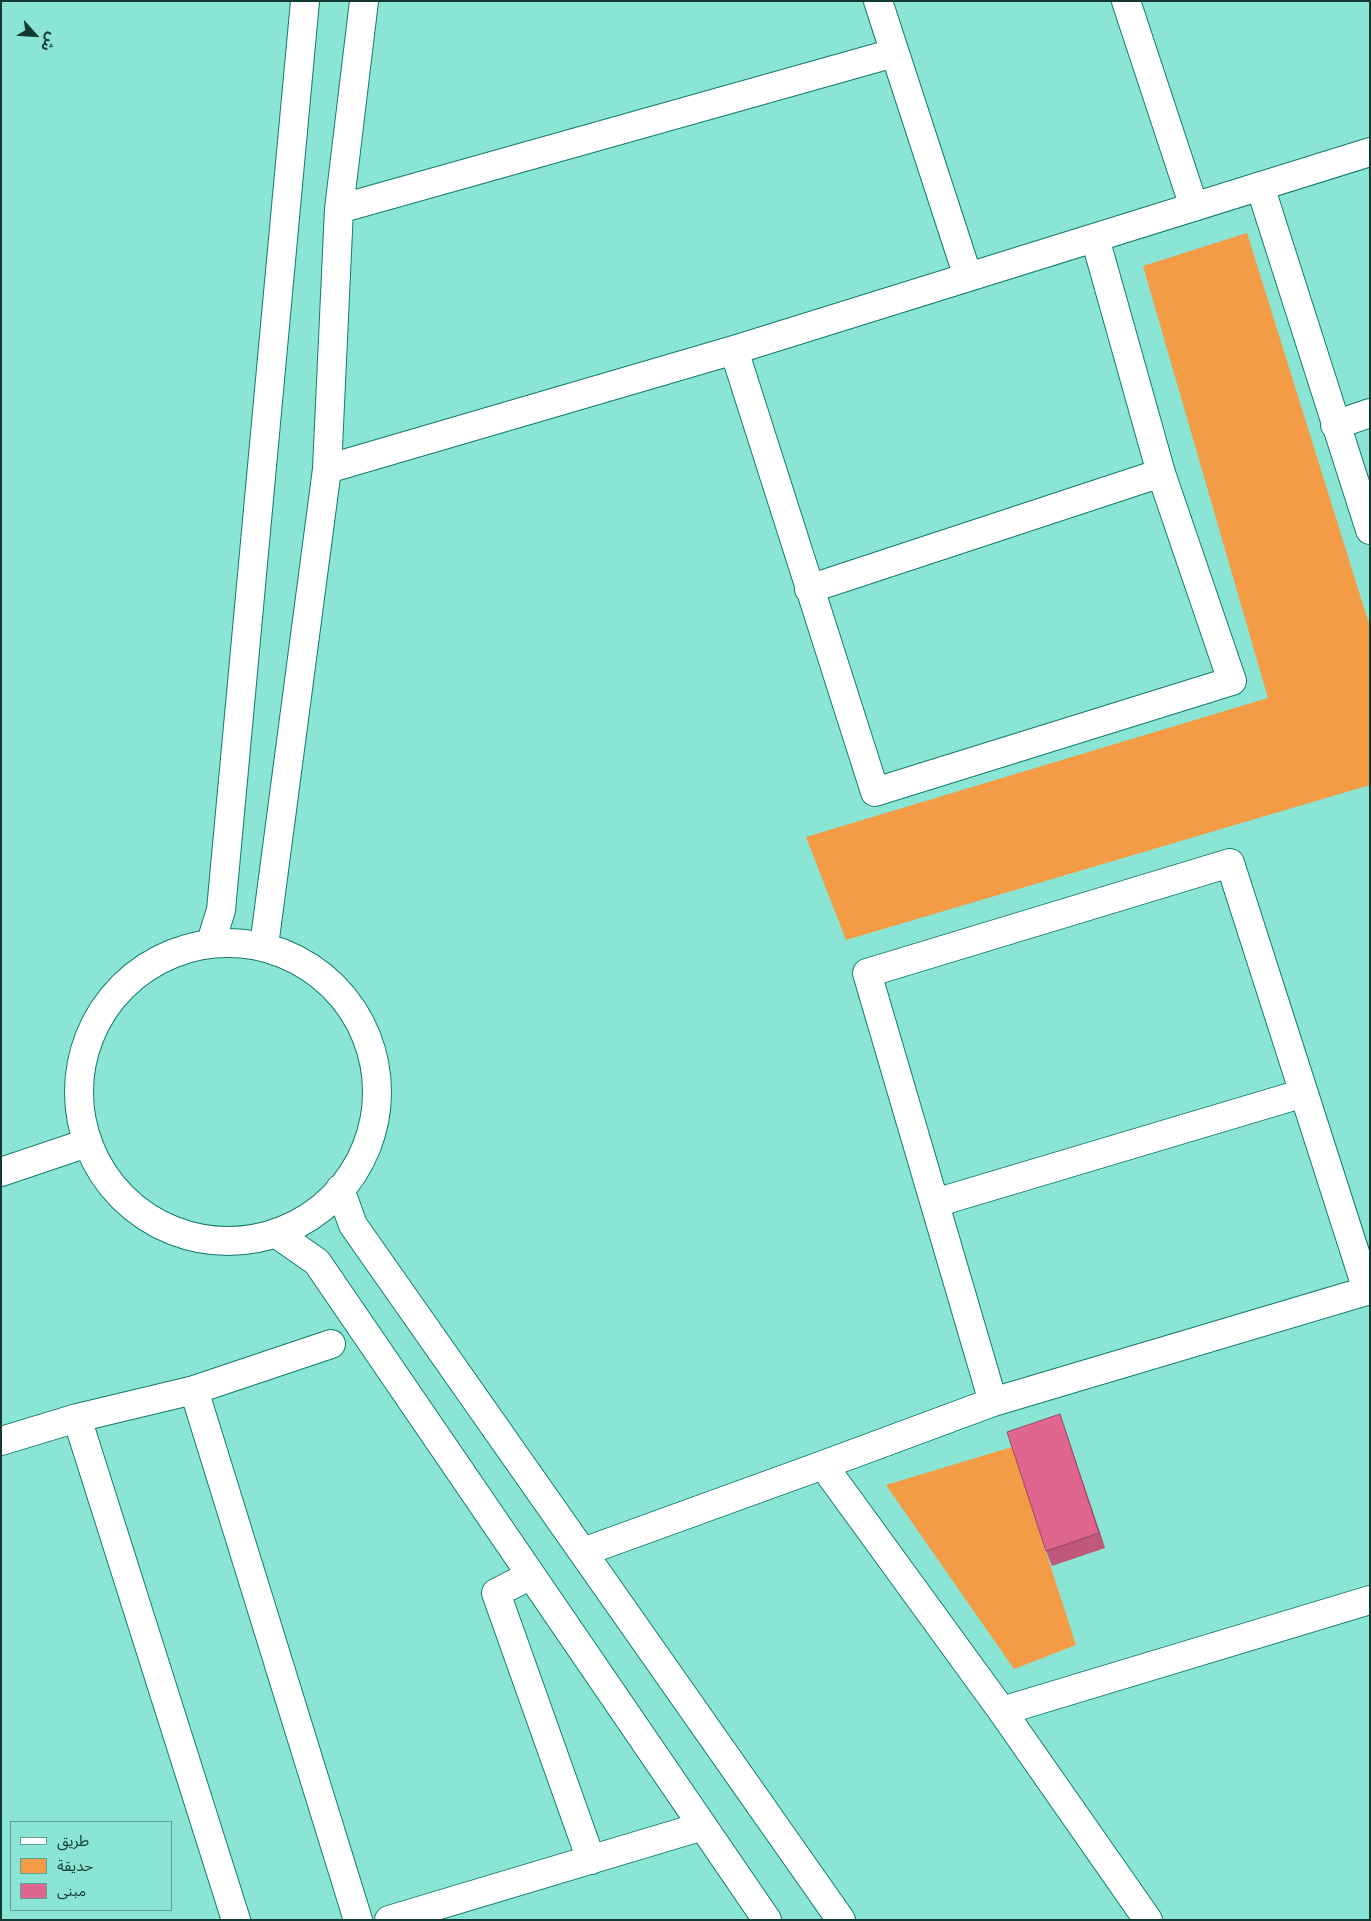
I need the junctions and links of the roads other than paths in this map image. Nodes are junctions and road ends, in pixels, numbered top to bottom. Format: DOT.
graph roads {
  1 [pos="305,1"];
  2 [pos="364,1"];
  3 [pos="878,1"];
  4 [pos="1126,1"];
  5 [pos="894,53"];
  6 [pos="1370,152"];
  7 [pos="1260,186"];
  8 [pos="1194,207"];
  9 [pos="339,209"];
  10 [pos="1095,238"];
  11 [pos="968,277"];
  12 [pos="734,350"];
  13 [pos="1370,413"];
  14 [pos="1335,425"];
  15 [pos="327,469"];
  16 [pos="1161,473"];
  17 [pos="1370,530"];
  18 [pos="810,589"];
  19 [pos="211,942"];
  20 [pos="264,946"];
  21 [pos="1304,1093"];
  22 [pos="87,1143"];
  23 [pos="1,1172"];
  24 [pos="340,1189"];
  25 [pos="935,1203"];
  26 [pos="277,1234"];
  27 [pos="1368,1290"];
  28 [pos="331,1344"];
  29 [pos="194,1390"];
  30 [pos="993,1402"];
  31 [pos="77,1418"];
  32 [pos="1,1441"];
  33 [pos="823,1465"];
  34 [pos="583,1552"];
  35 [pos="531,1575"];
  36 [pos="1370,1600"];
  37 [pos="1002,1711"];
  38 [pos="703,1826"];
  39 [pos="591,1860"];
  40 [pos="236,1920"];
  41 [pos="358,1920"];
  42 [pos="389,1920"];
  43 [pos="767,1920"];
  44 [pos="841,1920"];
  45 [pos="1148,1920"];
  1 -- 19 [label="street"];
  2 -- 9 [label="street"];
  3 -- 5 [label="street"];
  4 -- 8 [label="street"];
  5 -- 9 [label="street"];
  5 -- 11 [label="street"];
  6 -- 7 [label="street"];
  7 -- 8 [label="street"];
  7 -- 14 [label="street"];
  8 -- 10 [label="street"];
  9 -- 15 [label="street"];
  10 -- 11 [label="street"];
  10 -- 16 [label="street"];
  11 -- 12 [label="street"];
  12 -- 15 [label="street"];
  12 -- 18 [label="street"];
  13 -- 14 [label="street"];
  14 -- 17 [label="street"];
  15 -- 20 [label="street"];
  16 -- 18 [label="street"];
  16 -- 18 [label="street"];
  19 -- 20 [label="street"];
  19 -- 22 [label="street"];
  20 -- 24 [label="street"];
  21 -- 25 [label="street"];
  21 -- 25 [label="street"];
  21 -- 27 [label="street"];
  22 -- 23 [label="street"];
  22 -- 26 [label="street"];
  24 -- 26 [label="street"];
  24 -- 34 [label="street"];
  25 -- 30 [label="street"];
  26 -- 35 [label="street"];
  27 -- 30 [label="street"];
  28 -- 29 [label="street"];
  29 -- 31 [label="street"];
  29 -- 41 [label="street"];
  30 -- 33 [label="street"];
  31 -- 32 [label="street"];
  31 -- 40 [label="street"];
  33 -- 34 [label="street"];
  33 -- 37 [label="street"];
  34 -- 44 [label="street"];
  35 -- 38 [label="street"];
  35 -- 39 [label="street"];
  36 -- 37 [label="street"];
  37 -- 45 [label="street"];
  38 -- 39 [label="street"];
  38 -- 43 [label="street"];
  39 -- 42 [label="street"];
}
